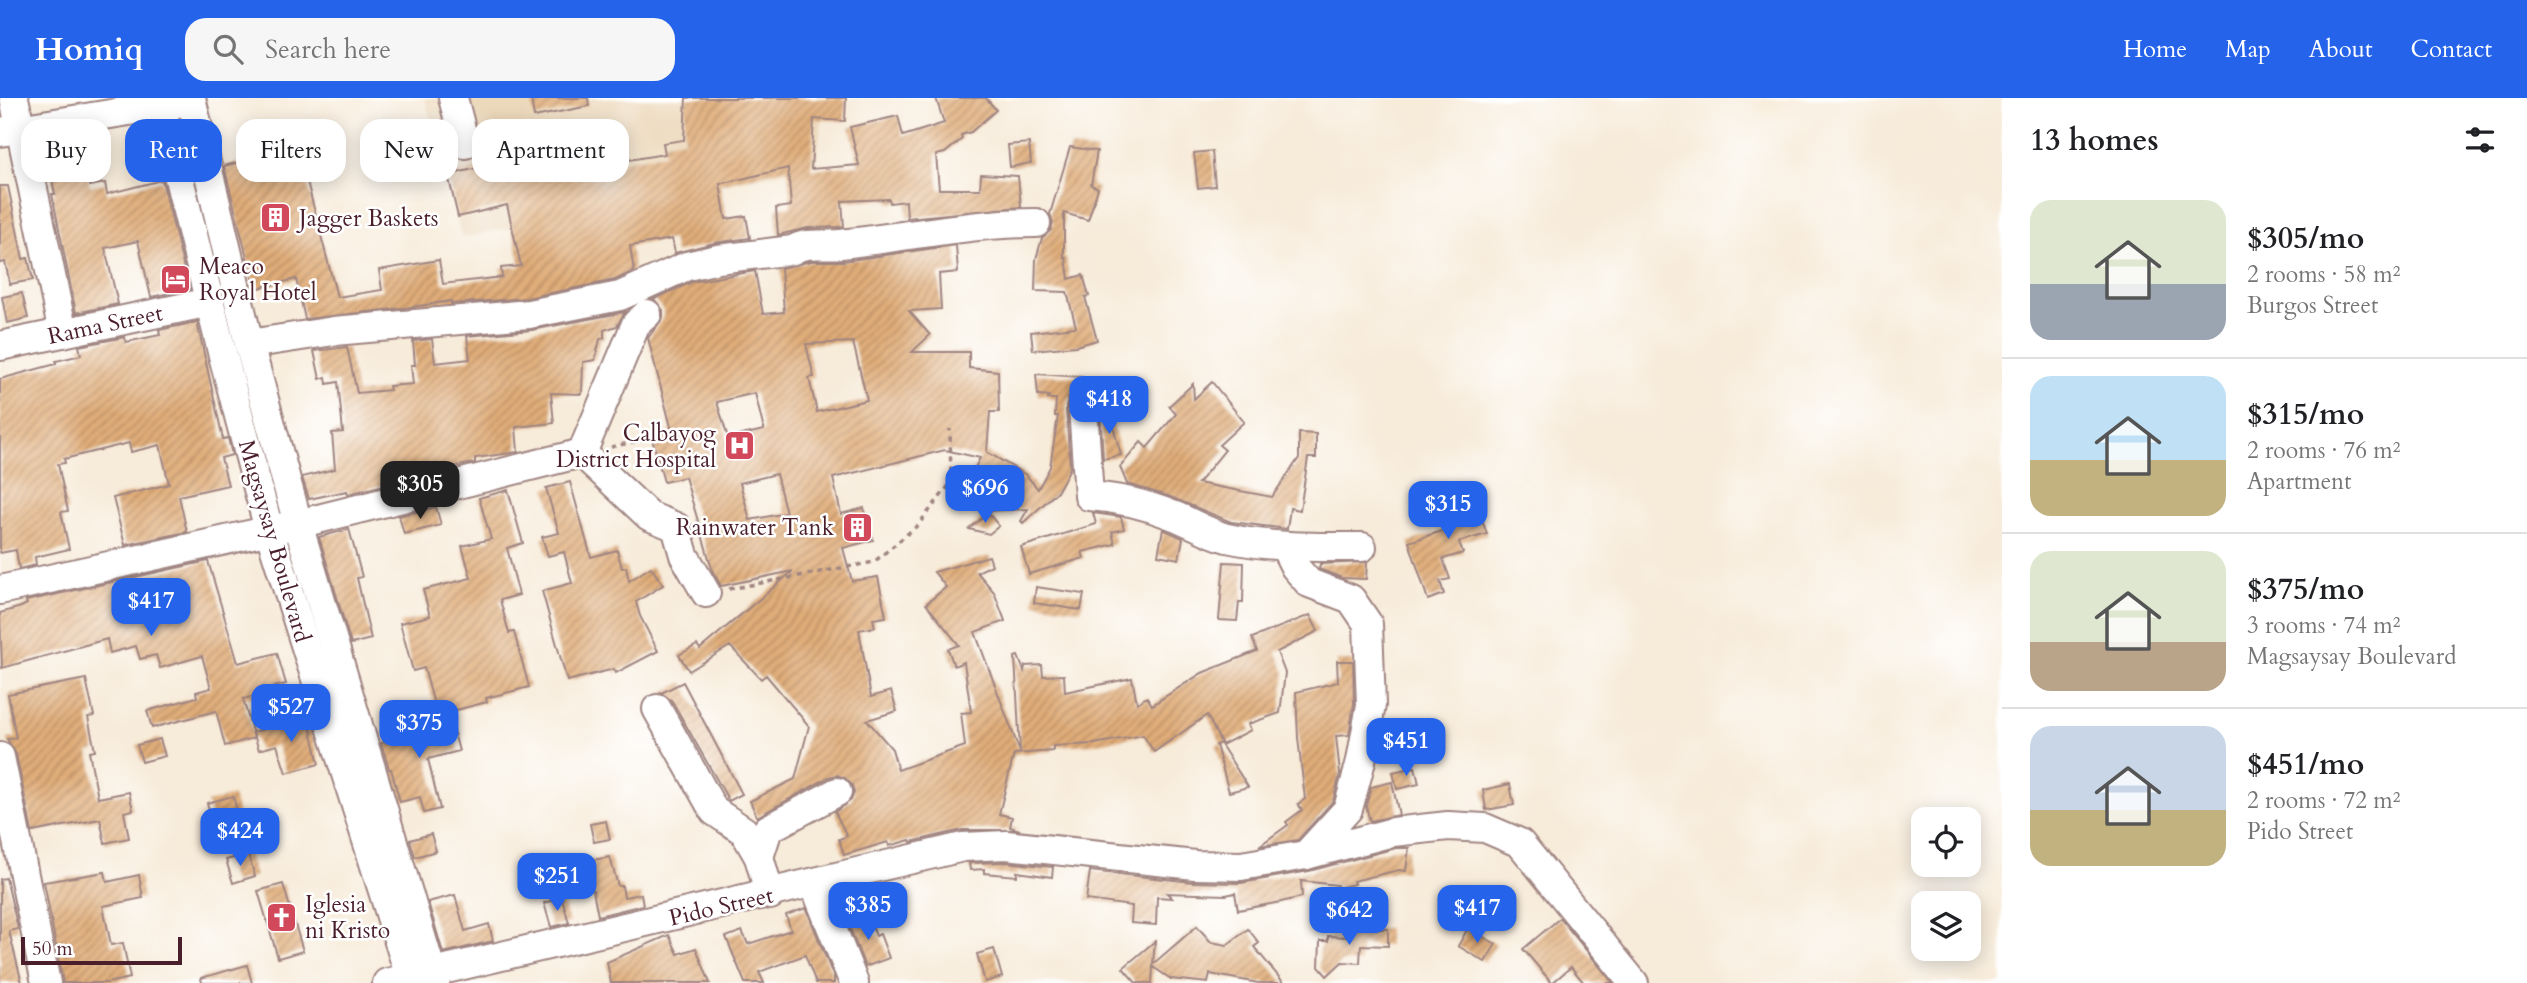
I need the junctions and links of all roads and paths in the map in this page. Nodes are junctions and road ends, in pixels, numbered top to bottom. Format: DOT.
graph roads {
  1 [pos="14,98"];
  2 [pos="453,98"];
  3 [pos="191,99"];
  4 [pos="160,102"];
  5 [pos="10,131"];
  6 [pos="465,144"];
  7 [pos="1037,223"];
  8 [pos="213,314"];
  9 [pos="647,314"];
  10 [pos="246,332"];
  11 [pos="63,333"];
  12 [pos="0,346"];
  13 [pos="1083,407"];
  14 [pos="950,429"];
  15 [pos="647,439"];
  16 [pos="582,453"];
  17 [pos="298,524"];
  18 [pos="269,530"];
  19 [pos="1285,547"];
  20 [pos="1362,547"];
  21 [pos="0,590"];
  22 [pos="706,593"];
  23 [pos="657,709"];
  24 [pos="0,757"];
  25 [pos="837,792"];
  26 [pos="368,802"];
  27 [pos="8,831"];
  28 [pos="1306,855"];
  29 [pos="759,857"];
  30 [pos="814,884"];
  31 [pos="770,895"];
  32 [pos="415,980"];
  33 [pos="46,983"];
  34 [pos="854,983"];
  35 [pos="1634,983"];
  1 -- 5 [label="street"];
  2 -- 6 [label="street"];
  3 -- 4 [label="street"];
  3 -- 10 [label="street, Magsaysay Boulevard"];
  4 -- 5 [label="street"];
  4 -- 8 [label="street, Magsaysay Boulevard"];
  5 -- 11 [label="street"];
  7 -- 10 [label="street, Rama Street"];
  8 -- 10 [label="street, Rama Street"];
  8 -- 11 [label="street, Rama Street"];
  8 -- 18 [label="street, Magsaysay Boulevard"];
  9 -- 16 [label="street"];
  10 -- 17 [label="street, Magsaysay Boulevard"];
  11 -- 12 [label="street, Rama Street"];
  13 -- 19 [label="street"];
  14 -- 22 [label="path"];
  15 -- 16 [label="path"];
  16 -- 17 [label="street"];
  16 -- 22 [label="street"];
  17 -- 18 [label="street"];
  17 -- 26 [label="street, Magsaysay Boulevard"];
  18 -- 21 [label="street"];
  18 -- 26 [label="street, Magsaysay Boulevard"];
  19 -- 20 [label="street"];
  19 -- 28 [label="street"];
  23 -- 29 [label="street"];
  24 -- 27 [label="street"];
  25 -- 29 [label="street"];
  26 -- 32 [label="street, Magsaysay Boulevard"];
  27 -- 33 [label="street"];
  28 -- 30 [label="street, Pido Street"];
  28 -- 35 [label="street, Pido Street"];
  29 -- 31 [label="street"];
  30 -- 31 [label="street, Pido Street"];
  30 -- 34 [label="street"];
  31 -- 32 [label="street, Pido Street"];
}
